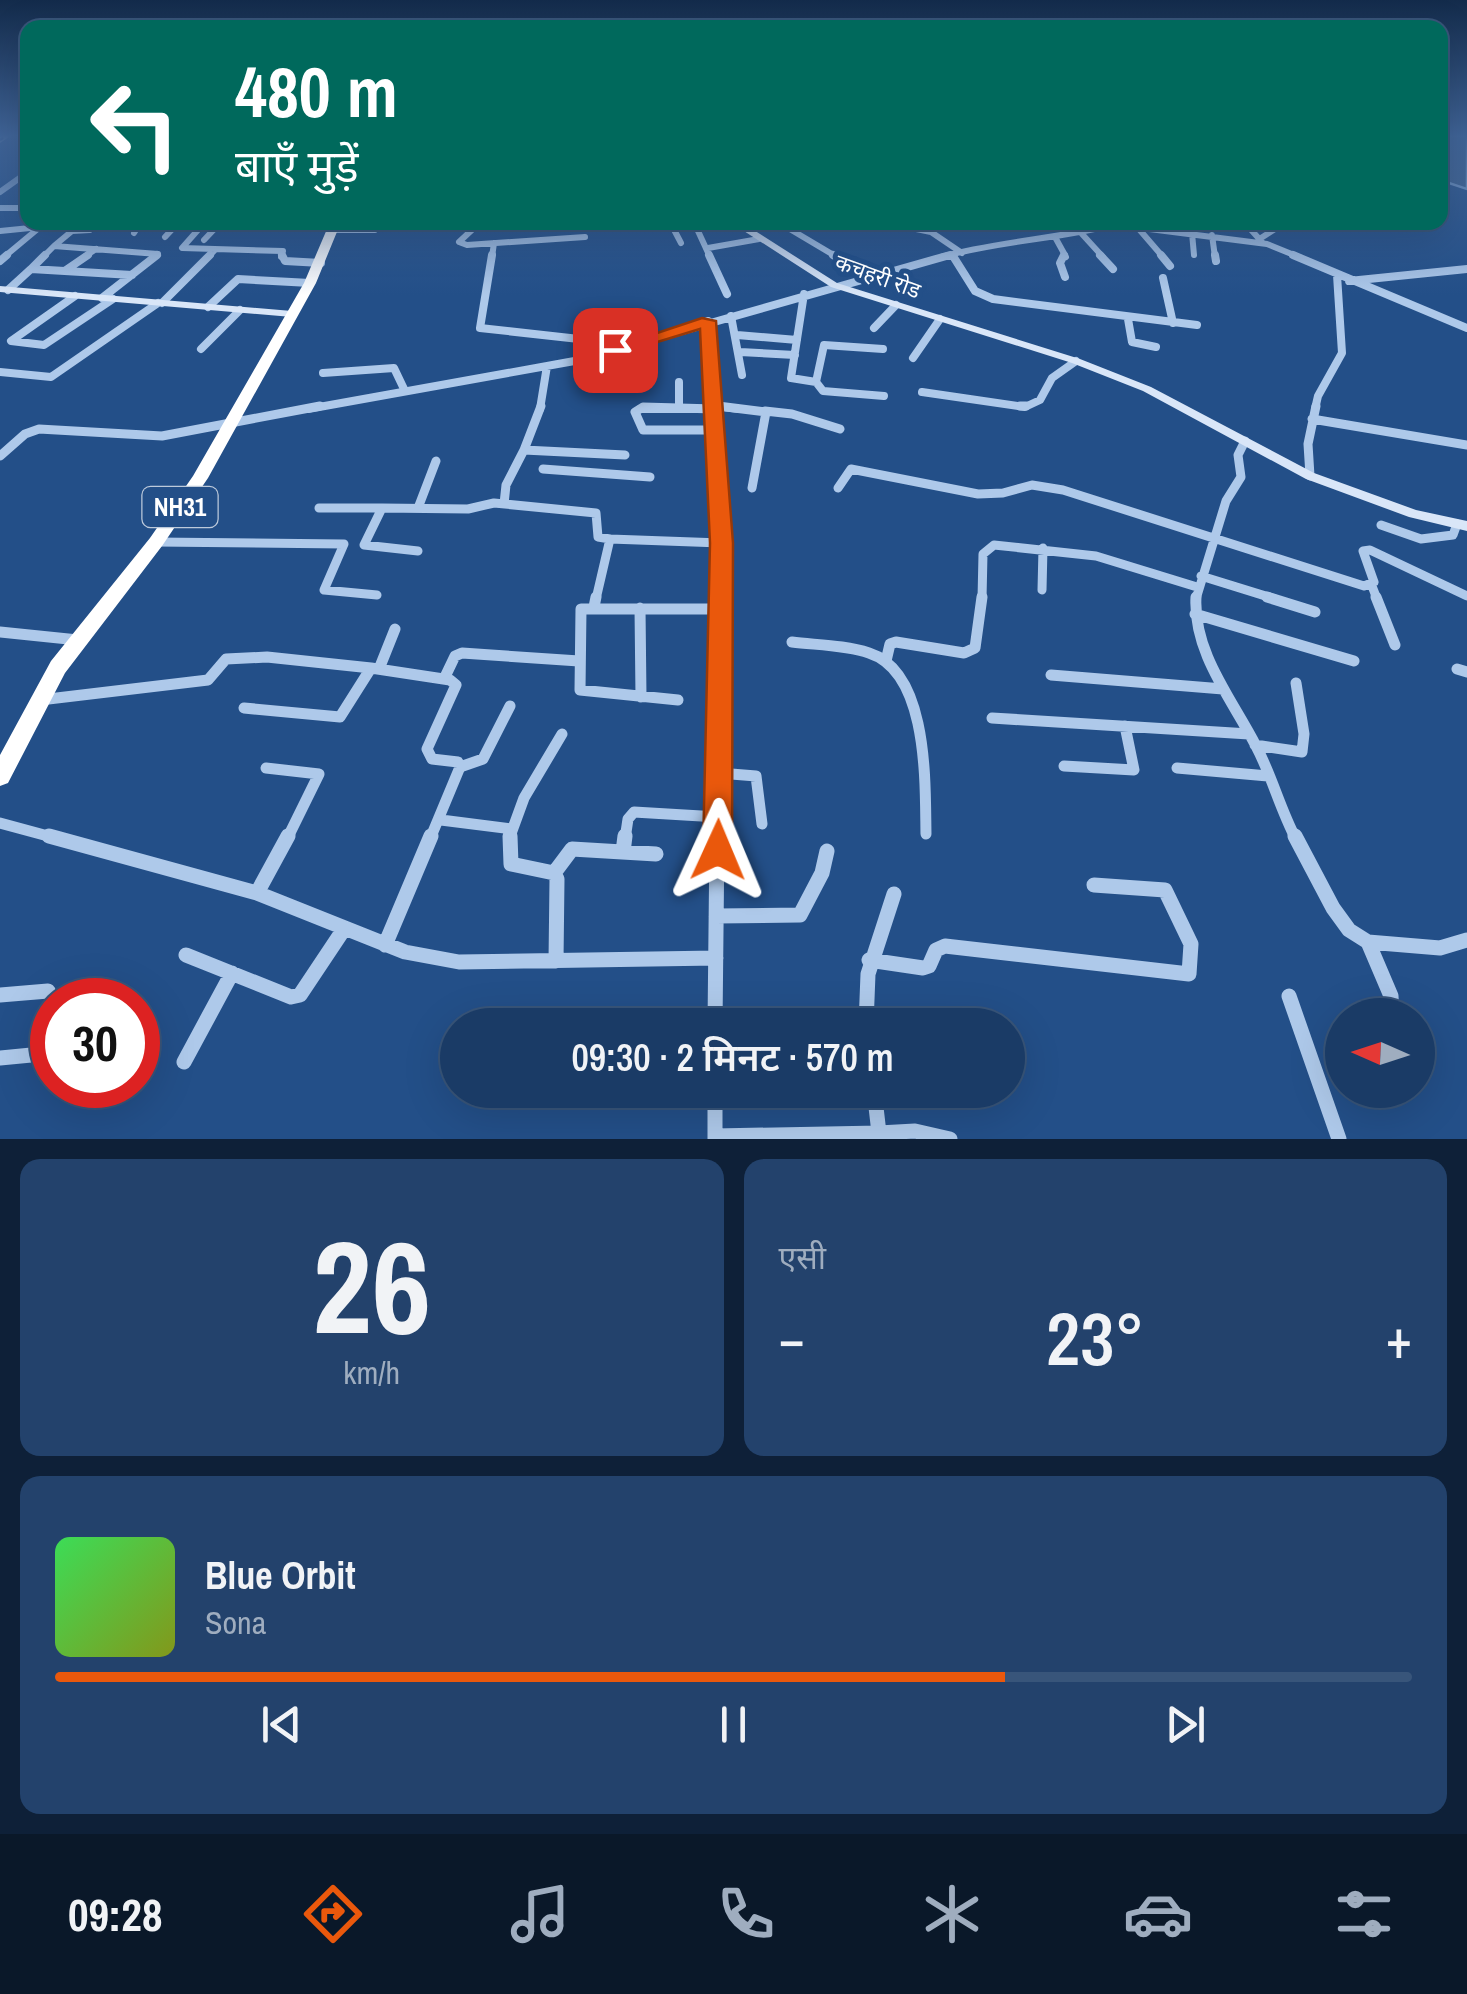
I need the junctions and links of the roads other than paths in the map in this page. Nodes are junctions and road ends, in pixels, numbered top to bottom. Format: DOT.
graph roads {
  1 [pos="36,230"];
  2 [pos="72,230"];
  3 [pos="136,230"];
  4 [pos="171,230"];
  5 [pos="198,230"];
  6 [pos="213,230"];
  7 [pos="333,230"];
  8 [pos="472,230"];
  9 [pos="566,230"];
  10 [pos="674,230"];
  11 [pos="745,230"];
  12 [pos="792,230"];
  13 [pos="921,230"];
  14 [pos="1098,230"];
  15 [pos="1139,230"];
  16 [pos="1171,230"];
  17 [pos="1203,230"];
  18 [pos="1252,230"];
  19 [pos="1278,230"];
  20 [pos="698,232"];
  21 [pos="134,233"];
  22 [pos="1192,233"];
  23 [pos="1082,234"];
  24 [pos="1210,235"];
  25 [pos="165,236"];
  26 [pos="586,237"];
  27 [pos="1055,237"];
  28 [pos="567,238"];
  29 [pos="759,239"];
  30 [pos="204,240"];
  31 [pos="1265,242"];
  32 [pos="494,243"];
  33 [pos="682,243"];
  34 [pos="54,246"];
  35 [pos="708,248"];
  36 [pos="96,249"];
  37 [pos="215,250"];
  38 [pos="958,254"];
  39 [pos="1194,254"];
  40 [pos="0,260"];
  41 [pos="1216,262"];
  42 [pos="321,263"];
  43 [pos="1170,266"];
  44 [pos="31,269"];
  45 [pos="1112,269"];
  46 [pos="1467,270"];
  47 [pos="66,271"];
  48 [pos="132,274"];
  49 [pos="1336,275"];
  50 [pos="870,276"];
  51 [pos="1065,277"];
  52 [pos="1163,278"];
  53 [pos="1348,280"];
  54 [pos="310,283"];
  55 [pos="834,286"];
  56 [pos="4,290"];
  57 [pos="727,294"];
  58 [pos="804,294"];
  59 [pos="75,296"];
  60 [pos="107,298"];
  61 [pos="160,303"];
  62 [pos="896,305"];
  63 [pos="208,307"];
  64 [pos="240,310"];
  65 [pos="292,314"];
  66 [pos="732,316"];
  67 [pos="940,318"];
  68 [pos="1128,319"];
  69 [pos="708,321"];
  70 [pos="1173,323"];
  71 [pos="1197,325"];
  72 [pos="874,328"];
  73 [pos="1467,328"];
  74 [pos="737,336"];
  75 [pos="797,340"];
  76 [pos="1156,347"];
  77 [pos="201,349"];
  78 [pos="883,349"];
  79 [pos="740,352"];
  80 [pos="795,355"];
  81 [pos="913,358"];
  82 [pos="580,360"];
  83 [pos="1076,361"];
  84 [pos="547,366"];
  85 [pos="0,372"];
  86 [pos="323,373"];
  87 [pos="742,375"];
  88 [pos="679,382"];
  89 [pos="816,382"];
  90 [pos="404,389"];
  91 [pos="922,392"];
  92 [pos="884,396"];
  93 [pos="679,408"];
  94 [pos="715,408"];
  95 [pos="765,410"];
  96 [pos="1312,419"];
  97 [pos="230,425"];
  98 [pos="716,430"];
  99 [pos="840,430"];
  100 [pos="1245,441"];
  101 [pos="1467,445"];
  102 [pos="524,450"];
  103 [pos="596,454"];
  104 [pos="0,456"];
  105 [pos="624,456"];
  106 [pos="436,461"];
  107 [pos="543,469"];
  108 [pos="591,472"];
  109 [pos="650,476"];
  110 [pos="1310,476"];
  111 [pos="752,488"];
  112 [pos="838,488"];
  113 [pos="504,504"];
  114 [pos="319,508"];
  115 [pos="382,508"];
  116 [pos="418,508"];
  117 [pos="1381,525"];
  118 [pos="1462,525"];
  119 [pos="1214,537"];
  120 [pos="610,539"];
  121 [pos="156,542"];
  122 [pos="722,543"];
  123 [pos="1043,548"];
  124 [pos="418,551"];
  125 [pos="1199,581"];
  126 [pos="1372,586"];
  127 [pos="1042,590"];
  128 [pos="377,595"];
  129 [pos="1467,596"];
  130 [pos="594,607"];
  131 [pos="640,608"];
  132 [pos="718,609"];
  133 [pos="1315,612"];
  134 [pos="1195,614"];
  135 [pos="395,629"];
  136 [pos="0,632"];
  137 [pos="78,640"];
  138 [pos="792,642"];
  139 [pos="1395,645"];
  140 [pos="578,661"];
  141 [pos="886,661"];
  142 [pos="1354,661"];
  143 [pos="375,669"];
  144 [pos="1051,675"];
  145 [pos="444,679"];
  146 [pos="1296,683"];
  147 [pos="1222,688"];
  148 [pos="640,697"];
  149 [pos="39,700"];
  150 [pos="678,700"];
  151 [pos="510,706"];
  152 [pos="244,708"];
  153 [pos="992,718"];
  154 [pos="1125,726"];
  155 [pos="562,734"];
  156 [pos="1252,739"];
  157 [pos="460,766"];
  158 [pos="1064,766"];
  159 [pos="266,768"];
  160 [pos="1178,768"];
  161 [pos="719,773"];
  162 [pos="0,776"];
  163 [pos="1268,776"];
  164 [pos="718,817"];
  165 [pos="440,820"];
  166 [pos="0,823"];
  167 [pos="762,824"];
  168 [pos="512,829"];
  169 [pos="926,834"];
  170 [pos="827,851"];
  171 [pos="623,852"];
  172 [pos="656,854"];
  173 [pos="554,873"];
  174 [pos="1094,884"];
  175 [pos="257,893"];
  176 [pos="894,894"];
  177 [pos="716,916"];
  178 [pos="344,929"];
  179 [pos="1467,940"];
  180 [pos="1368,942"];
  181 [pos="385,946"];
  182 [pos="186,955"];
  183 [pos="716,958"];
  184 [pos="869,960"];
  185 [pos="556,961"];
  186 [pos="232,974"];
  187 [pos="30,992"];
  188 [pos="0,995"];
  189 [pos="1290,996"];
  190 [pos="1391,998"];
  191 [pos="715,1008"];
  192 [pos="865,1008"];
  193 [pos="30,1055"];
  194 [pos="0,1058"];
  195 [pos="184,1062"];
  196 [pos="715,1108"];
  197 [pos="877,1108"];
  198 [pos="880,1133"];
  199 [pos="907,1135"];
  200 [pos="715,1138"];
  201 [pos="950,1139"];
  202 [pos="1339,1139"];
  1 -- 40 [label="street"];
  2 -- 34 [label="street"];
  3 -- 21 [label="street"];
  4 -- 25 [label="street"];
  5 -- 37 [label="street"];
  6 -- 30 [label="street"];
  7 -- 42 [label="highway, NH31"];
  8 -- 32 [label="street"];
  9 -- 28 [label="street"];
  10 -- 33 [label="street"];
  11 -- 29 [label="main road, कचहरी रोड"];
  12 -- 50 [label="street"];
  13 -- 38 [label="street"];
  14 -- 23 [label="street"];
  15 -- 43 [label="street"];
  16 -- 22 [label="street"];
  17 -- 24 [label="street"];
  18 -- 31 [label="street"];
  19 -- 31 [label="street"];
  20 -- 35 [label="street"];
  22 -- 24 [label="street"];
  22 -- 39 [label="street"];
  23 -- 27 [label="street"];
  23 -- 45 [label="street"];
  24 -- 31 [label="street"];
  24 -- 41 [label="street"];
  26 -- 28 [label="street"];
  27 -- 38 [label="street"];
  27 -- 51 [label="street"];
  28 -- 32 [label="street"];
  29 -- 35 [label="street"];
  29 -- 55 [label="main road, कचहरी रोड"];
  31 -- 49 [label="street"];
  32 -- 82 [label="street"];
  34 -- 36 [label="street"];
  34 -- 44 [label="street"];
  35 -- 57 [label="street"];
  36 -- 47 [label="street"];
  36 -- 48 [label="street"];
  37 -- 42 [label="street"];
  37 -- 61 [label="street"];
  38 -- 50 [label="street"];
  38 -- 68 [label="street"];
  42 -- 54 [label="highway, NH31"];
  44 -- 47 [label="street"];
  44 -- 56 [label="street"];
  46 -- 53 [label="street"];
  47 -- 48 [label="street"];
  48 -- 60 [label="street"];
  49 -- 53 [label="street"];
  49 -- 96 [label="street"];
  50 -- 55 [label="street"];
  52 -- 70 [label="street"];
  53 -- 73 [label="street"];
  54 -- 63 [label="street"];
  54 -- 65 [label="highway, NH31"];
  55 -- 58 [label="street"];
  55 -- 62 [label="main road, कचहरी रोड"];
  56 -- 59 [label="main road"];
  58 -- 66 [label="street"];
  58 -- 75 [label="street"];
  59 -- 60 [label="main road"];
  59 -- 60 [label="street"];
  60 -- 61 [label="main road"];
  61 -- 63 [label="main road"];
  61 -- 85 [label="street"];
  62 -- 67 [label="main road, कचहरी रोड"];
  62 -- 72 [label="street"];
  63 -- 64 [label="main road"];
  64 -- 65 [label="main road"];
  64 -- 77 [label="street"];
  65 -- 97 [label="highway, NH31"];
  66 -- 69 [label="street"];
  66 -- 74 [label="street"];
  67 -- 81 [label="street"];
  67 -- 83 [label="main road, कचहरी रोड"];
  68 -- 70 [label="street"];
  68 -- 76 [label="street"];
  69 -- 82 [label="street"];
  69 -- 94 [label="street"];
  70 -- 71 [label="street"];
  74 -- 75 [label="street"];
  74 -- 79 [label="street"];
  75 -- 80 [label="street"];
  78 -- 89 [label="street"];
  79 -- 80 [label="street"];
  79 -- 87 [label="street"];
  80 -- 89 [label="street"];
  82 -- 84 [label="street"];
  83 -- 91 [label="street"];
  83 -- 100 [label="main road, कचहरी रोड"];
  84 -- 90 [label="street"];
  84 -- 102 [label="street"];
  86 -- 90 [label="street"];
  88 -- 93 [label="street"];
  89 -- 92 [label="street"];
  90 -- 97 [label="street"];
  93 -- 94 [label="street"];
  93 -- 98 [label="street"];
  94 -- 95 [label="street"];
  94 -- 98 [label="street"];
  95 -- 99 [label="street"];
  95 -- 111 [label="street"];
  96 -- 101 [label="street"];
  96 -- 110 [label="street"];
  97 -- 104 [label="street"];
  97 -- 121 [label="highway, NH31"];
  98 -- 122 [label="street"];
  100 -- 110 [label="main road, कचहरी रोड"];
  100 -- 119 [label="street"];
  102 -- 103 [label="street"];
  102 -- 113 [label="street"];
  103 -- 105 [label="street"];
  103 -- 108 [label="street"];
  106 -- 116 [label="street"];
  107 -- 108 [label="street"];
  108 -- 109 [label="street"];
  110 -- 118 [label="main road, कचहरी रोड"];
  112 -- 119 [label="street"];
  113 -- 116 [label="street"];
  113 -- 120 [label="street"];
  114 -- 115 [label="street"];
  115 -- 116 [label="street"];
  115 -- 124 [label="street"];
  117 -- 118 [label="street"];
  119 -- 125 [label="street"];
  119 -- 126 [label="street"];
  120 -- 122 [label="street"];
  120 -- 130 [label="street"];
  121 -- 128 [label="street"];
  121 -- 137 [label="highway, NH31"];
  122 -- 132 [label="street"];
  123 -- 125 [label="street"];
  123 -- 127 [label="street"];
  123 -- 141 [label="street"];
  125 -- 133 [label="street"];
  125 -- 134 [label="street"];
  126 -- 129 [label="street"];
  126 -- 139 [label="street"];
  130 -- 131 [label="street"];
  130 -- 140 [label="street"];
  131 -- 132 [label="street"];
  131 -- 148 [label="street"];
  132 -- 161 [label="street"];
  134 -- 142 [label="street"];
  134 -- 147 [label="street"];
  135 -- 143 [label="street"];
  136 -- 137 [label="street"];
  137 -- 149 [label="highway, NH31"];
  138 -- 141 [label="street"];
  140 -- 145 [label="street"];
  140 -- 148 [label="street"];
  141 -- 169 [label="street"];
  143 -- 145 [label="street"];
  143 -- 149 [label="street"];
  143 -- 152 [label="street"];
  144 -- 147 [label="street"];
  145 -- 157 [label="street"];
  146 -- 156 [label="street"];
  147 -- 156 [label="street"];
  148 -- 150 [label="street"];
  149 -- 162 [label="highway, NH31"];
  151 -- 157 [label="street"];
  153 -- 154 [label="street"];
  154 -- 156 [label="street"];
  154 -- 158 [label="street"];
  155 -- 168 [label="street"];
  156 -- 163 [label="street"];
  157 -- 165 [label="street"];
  159 -- 175 [label="street"];
  160 -- 163 [label="street"];
  161 -- 164 [label="street"];
  161 -- 167 [label="street"];
  163 -- 180 [label="street"];
  164 -- 171 [label="street"];
  164 -- 177 [label="street"];
  165 -- 168 [label="street"];
  165 -- 181 [label="street"];
  166 -- 175 [label="street"];
  168 -- 173 [label="street"];
  170 -- 177 [label="street"];
  171 -- 172 [label="street"];
  171 -- 173 [label="street"];
  173 -- 185 [label="street"];
  174 -- 184 [label="street"];
  175 -- 178 [label="street"];
  176 -- 184 [label="street"];
  177 -- 183 [label="street"];
  178 -- 181 [label="street"];
  178 -- 186 [label="street"];
  179 -- 180 [label="street"];
  180 -- 190 [label="street"];
  181 -- 185 [label="street"];
  182 -- 186 [label="street"];
  183 -- 185 [label="street"];
  183 -- 191 [label="street"];
  184 -- 192 [label="street"];
  186 -- 195 [label="street"];
  187 -- 188 [label="street"];
  189 -- 202 [label="street"];
  193 -- 194 [label="street"];
  196 -- 200 [label="street"];
  197 -- 198 [label="street"];
  198 -- 199 [label="street"];
  198 -- 200 [label="street"];
  199 -- 201 [label="street"];
}
